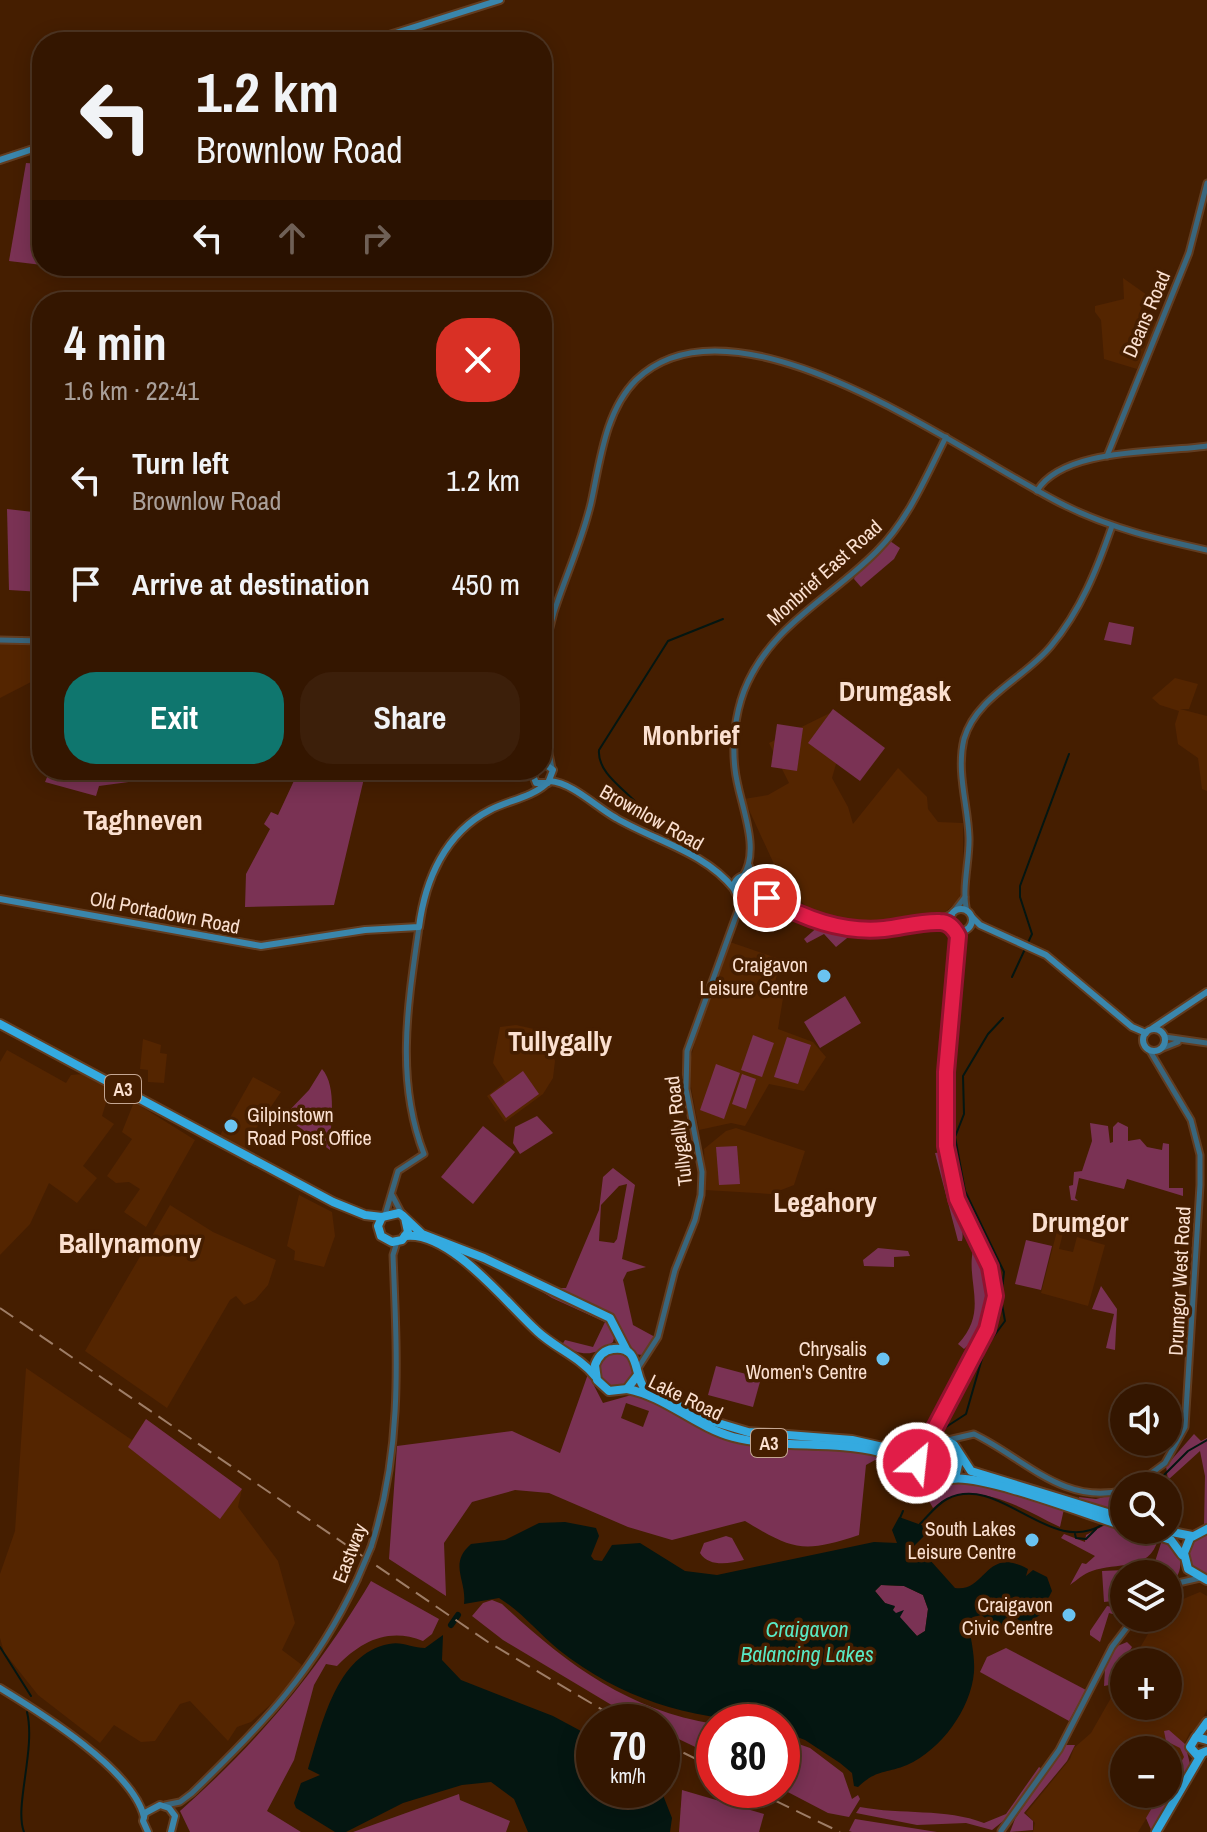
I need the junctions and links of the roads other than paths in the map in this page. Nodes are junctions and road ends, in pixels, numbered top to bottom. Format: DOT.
graph roads {
  1 [pos="500,0"];
  2 [pos="399,32"];
  3 [pos="32,149"];
  4 [pos="0,160"];
  5 [pos="1207,183"];
  6 [pos="946,437"];
  7 [pos="1207,446"];
  8 [pos="1107,456"];
  9 [pos="1037,491"];
  10 [pos="1112,526"];
  11 [pos="1207,550"];
  12 [pos="552,628"];
  13 [pos="0,640"];
  14 [pos="32,641"];
  15 [pos="552,769"];
  16 [pos="549,780"];
  17 [pos="533,781"];
  18 [pos="548,783"];
  19 [pos="566,786"];
  20 [pos="527,794"];
  21 [pos="749,864"];
  22 [pos="723,877"];
  23 [pos="740,877"];
  24 [pos="754,881"];
  25 [pos="736,892"];
  26 [pos="750,896"];
  27 [pos="966,896"];
  28 [pos="0,899"];
  29 [pos="772,901"];
  30 [pos="740,905"];
  31 [pos="953,912"];
  32 [pos="970,914"];
  33 [pos="938,922"];
  34 [pos="980,925"];
  35 [pos="419,927"];
  36 [pos="953,928"];
  37 [pos="967,929"];
  38 [pos="958,941"];
  39 [pos="1207,992"];
  40 [pos="1169,1018"];
  41 [pos="1128,1023"];
  42 [pos="0,1024"];
  43 [pos="1148,1031"];
  44 [pos="1165,1036"];
  45 [pos="1179,1042"];
  46 [pos="1143,1043"];
  47 [pos="1207,1043"];
  48 [pos="1162,1048"];
  49 [pos="1150,1051"];
  50 [pos="1160,1066"];
  51 [pos="392,1194"];
  52 [pos="365,1215"];
  53 [pos="384,1216"];
  54 [pos="404,1216"];
  55 [pos="381,1235"];
  56 [pos="401,1239"];
  57 [pos="393,1255"];
  58 [pos="630,1354"];
  59 [pos="648,1354"];
  60 [pos="637,1372"];
  61 [pos="595,1377"];
  62 [pos="627,1389"];
  63 [pos="935,1428"];
  64 [pos="963,1435"];
  65 [pos="944,1439"];
  66 [pos="924,1444"];
  67 [pos="959,1453"];
  68 [pos="918,1466"];
  69 [pos="1156,1472"];
  70 [pos="951,1479"];
  71 [pos="1110,1492"];
  72 [pos="1110,1517"];
  73 [pos="1110,1517"];
  74 [pos="1207,1529"];
  75 [pos="1182,1534"];
  76 [pos="1192,1536"];
  77 [pos="1176,1544"];
  78 [pos="1185,1562"];
  79 [pos="1182,1571"];
  80 [pos="1204,1579"];
  81 [pos="1182,1582"];
  82 [pos="1123,1632"];
  83 [pos="0,1688"];
  84 [pos="1207,1722"];
  85 [pos="1196,1737"];
  86 [pos="1207,1740"];
  87 [pos="1192,1751"];
  88 [pos="1204,1753"];
  89 [pos="1192,1767"];
  90 [pos="140,1801"];
  91 [pos="180,1802"];
  92 [pos="155,1805"];
  93 [pos="164,1806"];
  94 [pos="175,1816"];
  95 [pos="144,1817"];
  96 [pos="144,1830"];
  97 [pos="171,1832"];
  98 [pos="1002,1832"];
  99 [pos="1156,1832"];
  1 -- 2 [label="main road"];
  3 -- 4 [label="main road"];
  5 -- 8 [label="street, Deans Road"];
  6 -- 9 [label="street"];
  6 -- 12 [label="street"];
  6 -- 21 [label="street, Monbrief East Road"];
  7 -- 8 [label="street"];
  8 -- 9 [label="street"];
  9 -- 10 [label="street"];
  10 -- 11 [label="street"];
  10 -- 27 [label="street"];
  13 -- 14 [label="street"];
  15 -- 19 [label="main road, Brownlow Road"];
  16 -- 18 [label="main road"];
  17 -- 18 [label="main road, Brownlow Road"];
  17 -- 20 [label="main road"];
  18 -- 19 [label="main road, Brownlow Road"];
  18 -- 20 [label="main road"];
  19 -- 22 [label="main road, Brownlow Road"];
  20 -- 35 [label="main road"];
  21 -- 23 [label="street"];
  21 -- 24 [label="street, Monbrief East Road"];
  22 -- 23 [label="main road, Brownlow Road"];
  22 -- 25 [label="main road, Brownlow Road"];
  23 -- 24 [label="main road, Brownlow Road"];
  23 -- 25 [label="main road"];
  24 -- 26 [label="main road"];
  24 -- 29 [label="main road"];
  25 -- 26 [label="main road"];
  25 -- 30 [label="street"];
  26 -- 29 [label="main road"];
  26 -- 30 [label="street"];
  27 -- 31 [label="street"];
  27 -- 32 [label="street"];
  28 -- 35 [label="main road, Old Portadown Road"];
  29 -- 33 [label="main road"];
  30 -- 59 [label="street, Tullygally Road"];
  31 -- 32 [label="main road"];
  31 -- 33 [label="main road"];
  31 -- 36 [label="main road"];
  32 -- 34 [label="main road"];
  32 -- 37 [label="main road"];
  33 -- 36 [label="main road"];
  34 -- 37 [label="main road"];
  34 -- 41 [label="main road"];
  35 -- 51 [label="street"];
  36 -- 37 [label="main road"];
  36 -- 38 [label="street"];
  37 -- 38 [label="street"];
  38 -- 63 [label="street"];
  39 -- 40 [label="main road"];
  40 -- 43 [label="main road"];
  40 -- 44 [label="main road"];
  41 -- 43 [label="main road"];
  41 -- 46 [label="main road"];
  42 -- 52 [label="highway, A3"];
  43 -- 44 [label="main road"];
  43 -- 46 [label="main road"];
  44 -- 45 [label="street"];
  44 -- 48 [label="main road"];
  45 -- 47 [label="street"];
  45 -- 48 [label="street"];
  46 -- 49 [label="main road"];
  48 -- 49 [label="main road"];
  48 -- 50 [label="street"];
  49 -- 50 [label="street, Drumgor West Road"];
  50 -- 69 [label="street, Drumgor West Road"];
  51 -- 53 [label="street"];
  51 -- 54 [label="street"];
  52 -- 53 [label="highway, A3"];
  52 -- 55 [label="highway, A3"];
  53 -- 54 [label="highway, A3"];
  53 -- 55 [label="highway"];
  54 -- 56 [label="highway"];
  54 -- 58 [label="highway, A3"];
  55 -- 56 [label="highway, A3"];
  55 -- 57 [label="street, Eastway"];
  56 -- 57 [label="street, Eastway"];
  56 -- 61 [label="highway, A3"];
  57 -- 91 [label="street, Eastway, bridge"];
  58 -- 59 [label="street"];
  58 -- 60 [label="highway, A3"];
  58 -- 61 [label="highway"];
  59 -- 60 [label="street, Tullygally Road"];
  60 -- 62 [label="highway"];
  60 -- 66 [label="highway, Lake Road / A3"];
  61 -- 62 [label="highway, A3"];
  62 -- 68 [label="highway, Lake Road / A3"];
  63 -- 65 [label="street"];
  63 -- 66 [label="street"];
  64 -- 65 [label="street"];
  64 -- 67 [label="street"];
  64 -- 71 [label="street"];
  65 -- 66 [label="highway, A3"];
  65 -- 67 [label="highway, A3"];
  66 -- 68 [label="highway"];
  67 -- 70 [label="highway"];
  67 -- 72 [label="highway, A3"];
  68 -- 70 [label="highway, A3"];
  70 -- 73 [label="highway, A3"];
  74 -- 76 [label="highway"];
  75 -- 76 [label="highway"];
  76 -- 78 [label="highway"];
  77 -- 78 [label="highway"];
  78 -- 79 [label="street"];
  78 -- 80 [label="highway"];
  80 -- 81 [label="street"];
  82 -- 98 [label="street"];
  83 -- 90 [label="main road"];
  84 -- 85 [label="highway"];
  85 -- 86 [label="highway"];
  85 -- 87 [label="highway"];
  87 -- 88 [label="highway"];
  87 -- 89 [label="highway"];
  88 -- 89 [label="highway"];
  89 -- 99 [label="highway"];
  90 -- 92 [label="main road"];
  90 -- 95 [label="main road"];
  91 -- 93 [label="street"];
  91 -- 94 [label="street, Eastway"];
  92 -- 93 [label="main road"];
  92 -- 95 [label="main road"];
  93 -- 94 [label="main road"];
  94 -- 97 [label="main road"];
  95 -- 96 [label="main road"];
}
